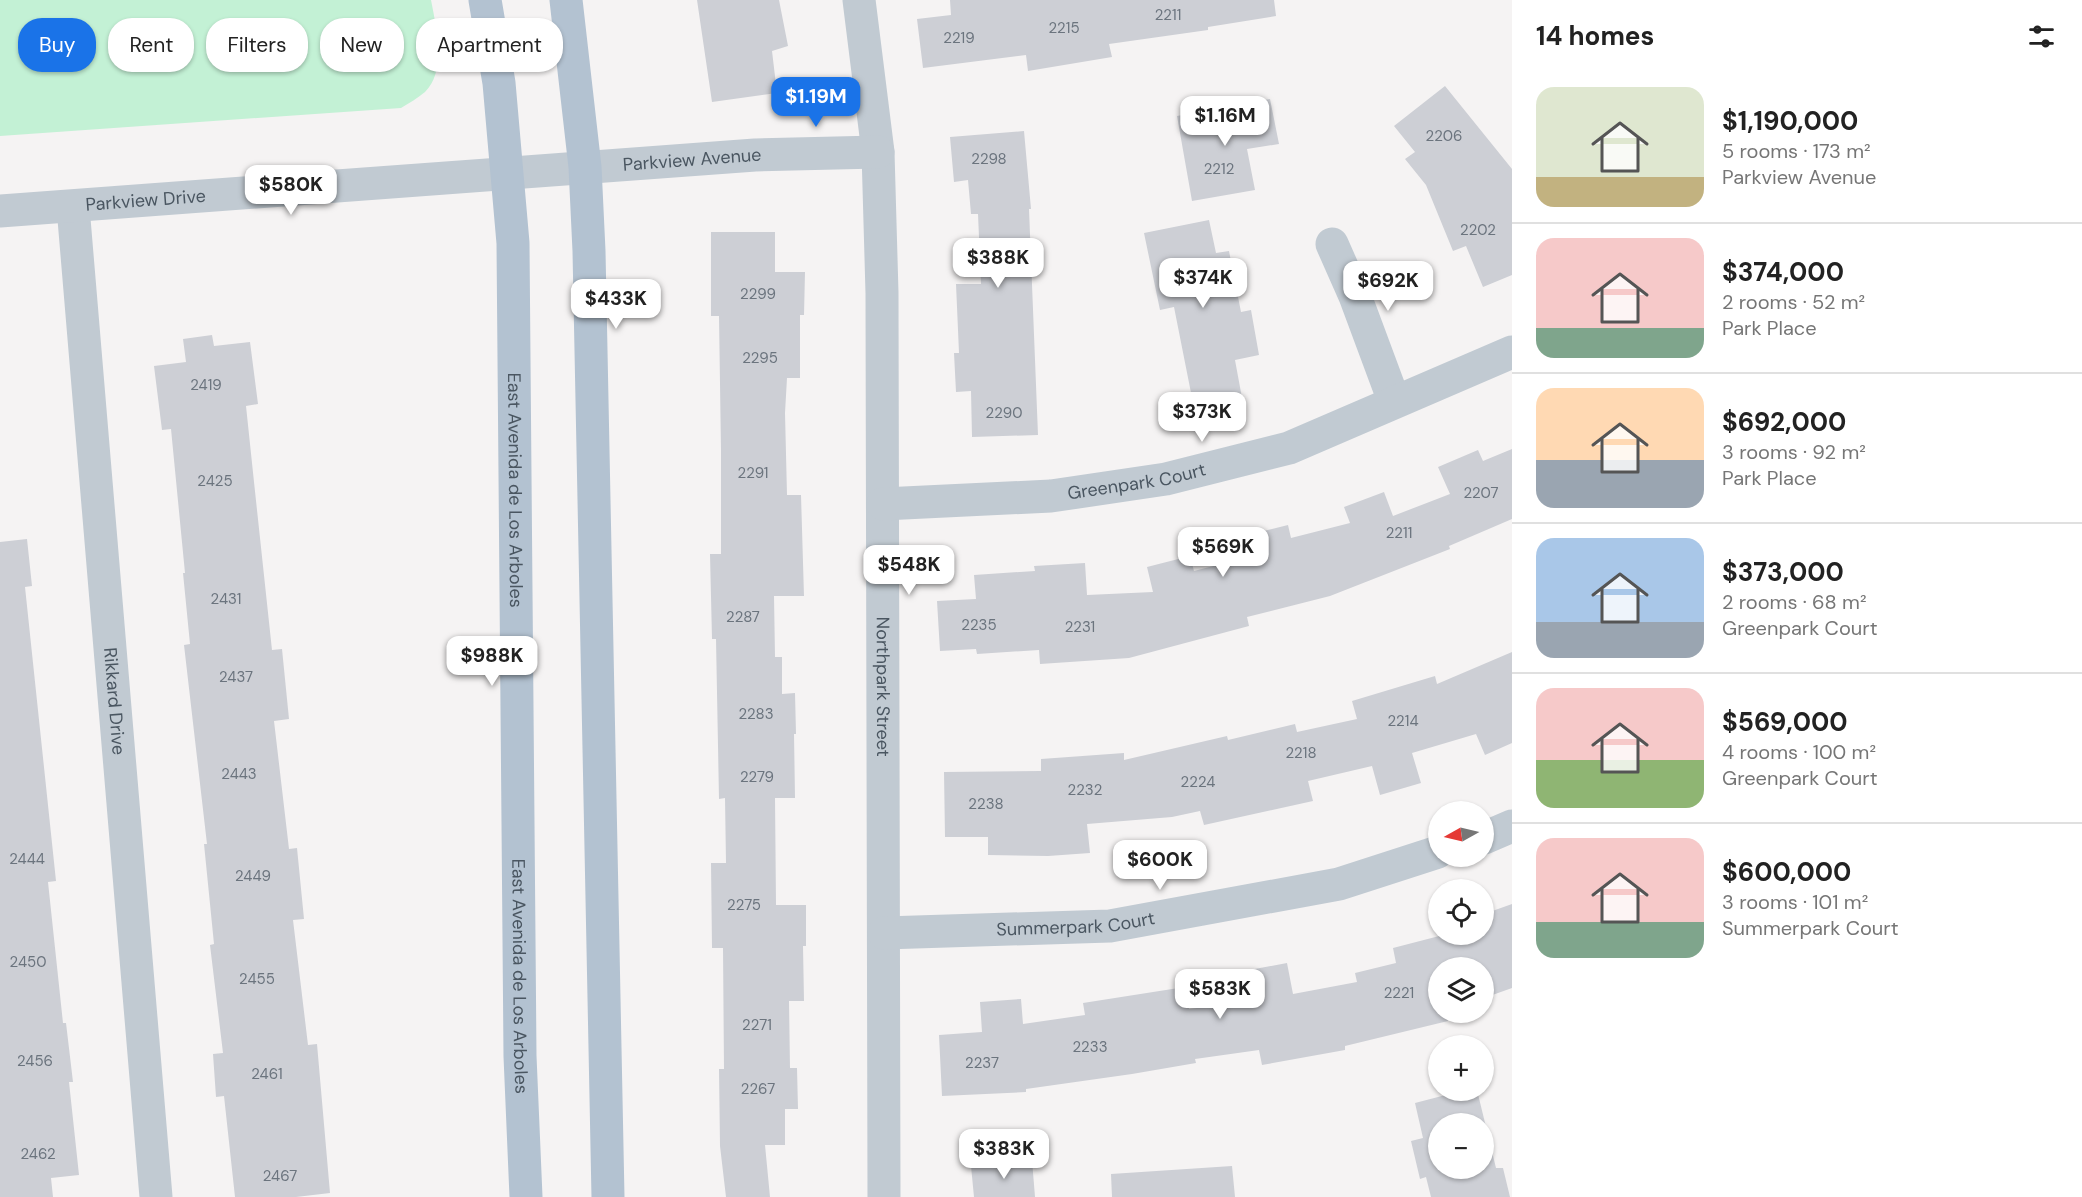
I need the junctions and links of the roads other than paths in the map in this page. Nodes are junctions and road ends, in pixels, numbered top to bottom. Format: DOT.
graph roads {
  1 [pos="485,0"];
  2 [pos="566,0"];
  3 [pos="859,0"];
  4 [pos="878,152"];
  5 [pos="585,168"];
  6 [pos="507,175"];
  7 [pos="73,207"];
  8 [pos="0,211"];
  9 [pos="1332,244"];
  10 [pos="1512,352"];
  11 [pos="1394,401"];
  12 [pos="883,504"];
  13 [pos="1512,826"];
  14 [pos="1494,834"];
  15 [pos="1428,855"];
  16 [pos="884,933"];
  17 [pos="156,1197"];
  18 [pos="526,1197"];
  19 [pos="608,1197"];
  20 [pos="884,1197"];
  1 -- 6 [label="main road, East Avenida de Los Arboles"];
  2 -- 5 [label="main road"];
  3 -- 4 [label="street, Northpark Street"];
  4 -- 5 [label="street, Parkview Avenue"];
  4 -- 12 [label="street, Northpark Street"];
  5 -- 6 [label="street, Parkview Avenue"];
  5 -- 19 [label="main road"];
  6 -- 7 [label="street, Parkview Drive"];
  6 -- 18 [label="main road, East Avenida de Los Arboles"];
  7 -- 8 [label="street, Parkview Drive"];
  7 -- 17 [label="street, Rikkard Drive"];
  9 -- 11 [label="street"];
  10 -- 11 [label="street, Greenpark Court"];
  11 -- 12 [label="street, Greenpark Court"];
  12 -- 16 [label="street, Northpark Street"];
  13 -- 14 [label="street"];
  15 -- 16 [label="street, Summerpark Court"];
  16 -- 20 [label="street, Northpark Street"];
}
